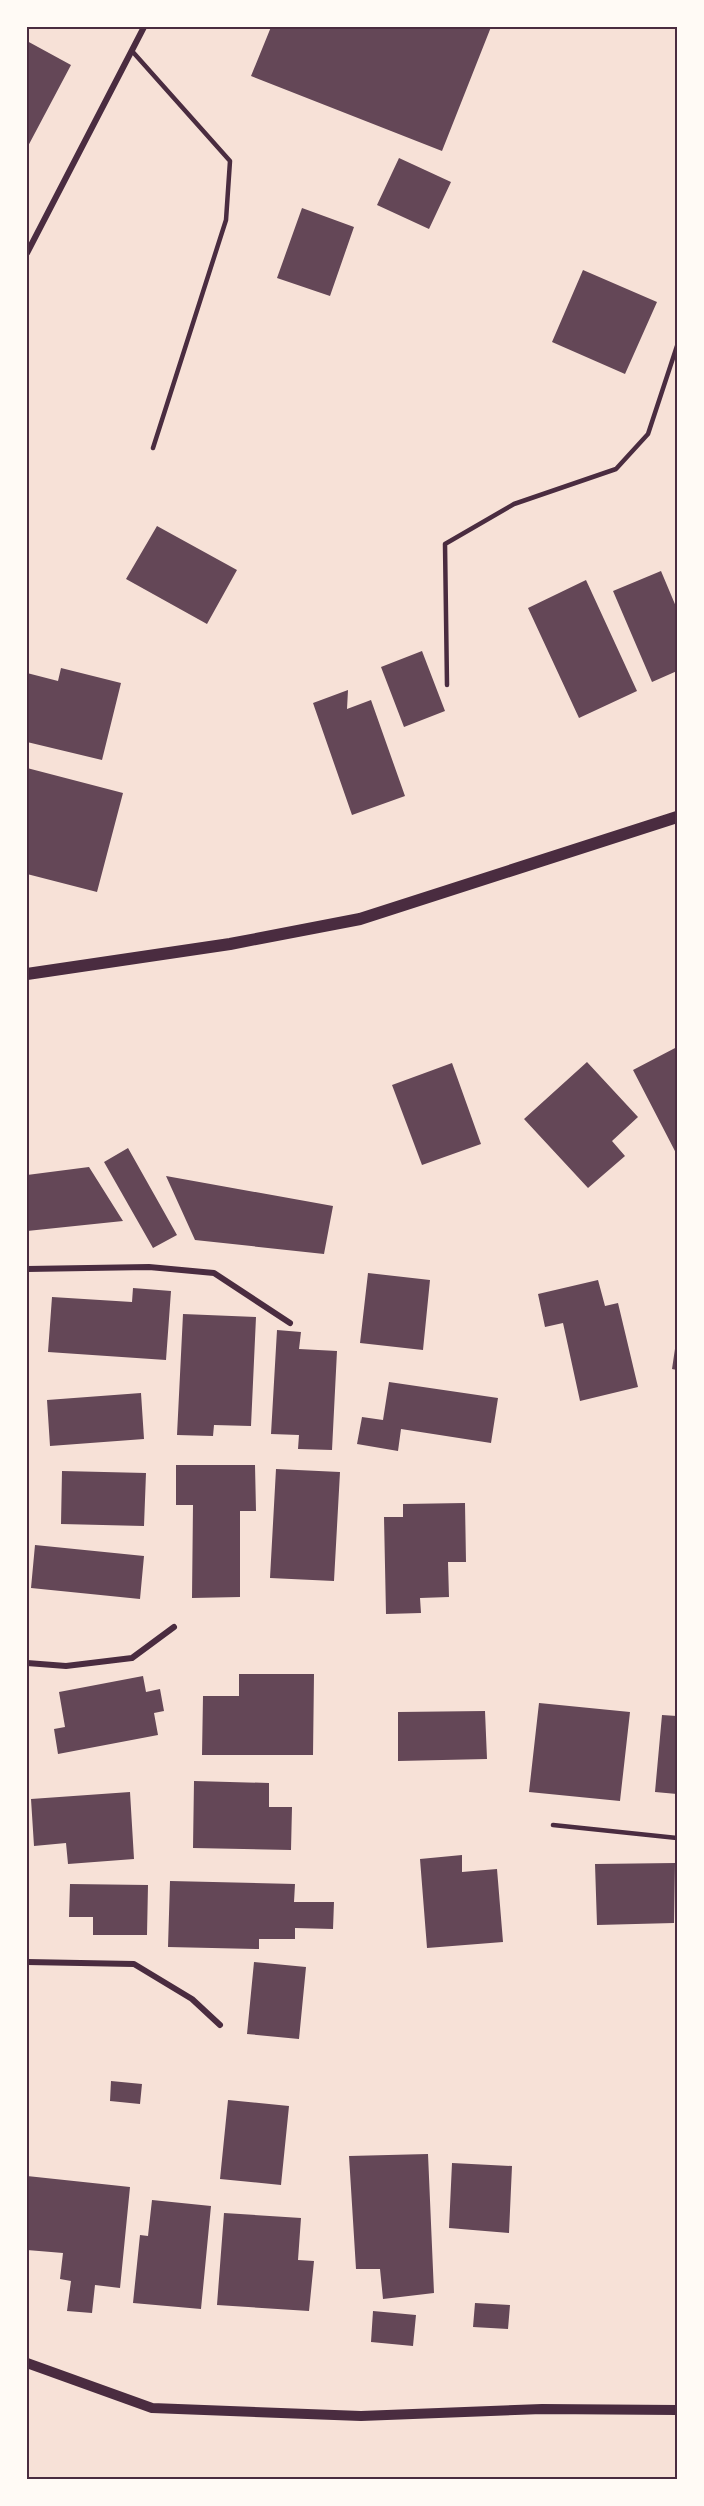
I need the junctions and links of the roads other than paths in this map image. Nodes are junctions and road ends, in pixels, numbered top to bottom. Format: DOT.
graph roads {
  1 [pos="144,27"];
  2 [pos="132,51"];
  3 [pos="27,253"];
  4 [pos="677,346"];
  5 [pos="153,448"];
  6 [pos="447,685"];
  7 [pos="677,817"];
  8 [pos="27,974"];
  9 [pos="27,1269"];
  10 [pos="290,1323"];
  11 [pos="174,1627"];
  12 [pos="27,1663"];
  13 [pos="553,1825"];
  14 [pos="677,1838"];
  15 [pos="27,1962"];
  16 [pos="220,2025"];
  17 [pos="27,2363"];
  18 [pos="677,2410"];
  1 -- 2 [label="street"];
  2 -- 3 [label="street"];
  2 -- 5 [label="lane"];
  4 -- 6 [label="lane"];
  7 -- 8 [label="main road"];
  9 -- 10 [label="street"];
  11 -- 12 [label="street"];
  13 -- 14 [label="lane"];
  15 -- 16 [label="street"];
  17 -- 18 [label="street"];
}
